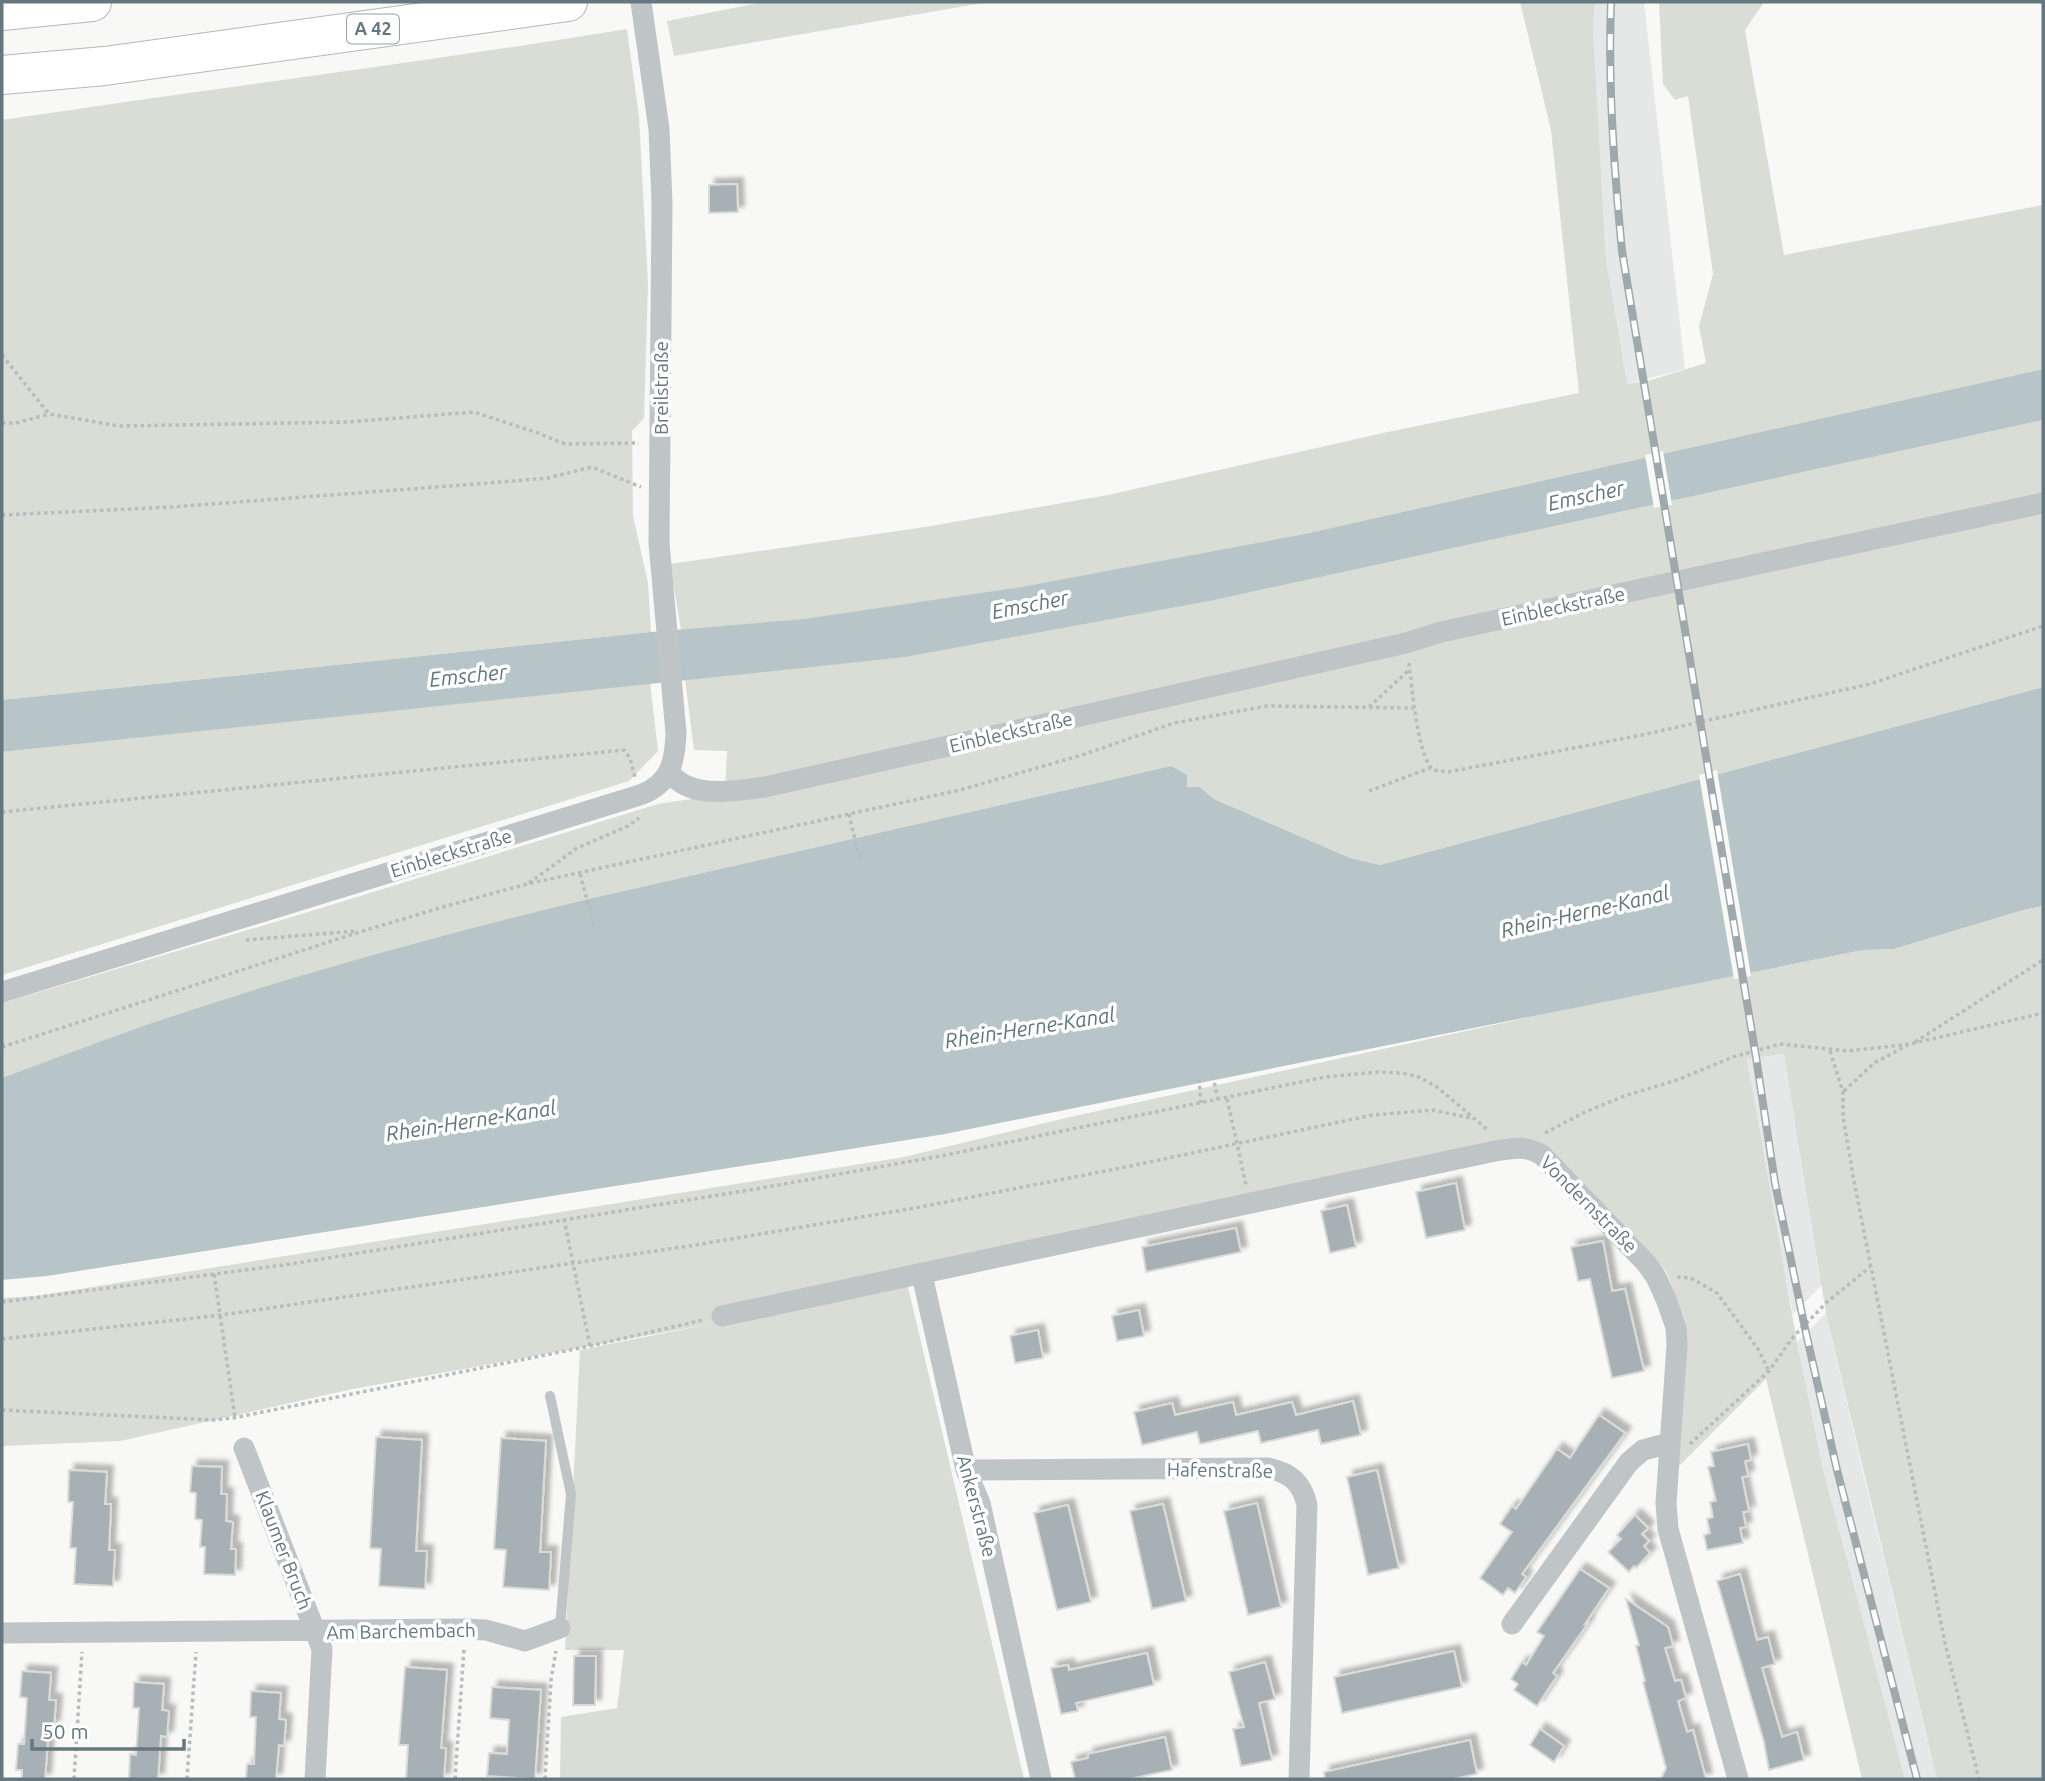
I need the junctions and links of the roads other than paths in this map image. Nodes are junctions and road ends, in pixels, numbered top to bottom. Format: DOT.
graph roads {
  1 [pos="92,2"];
  2 [pos="568,2"];
  3 [pos="641,2"];
  4 [pos="2,11"];
  5 [pos="2,75"];
  6 [pos="2043,503"];
  7 [pos="668,773"];
  8 [pos="2,992"];
  9 [pos="922,1275"];
  10 [pos="722,1316"];
  11 [pos="550,1395"];
  12 [pos="244,1448"];
  13 [pos="1669,1453"];
  14 [pos="966,1470"];
  15 [pos="1512,1624"];
  16 [pos="560,1628"];
  17 [pos="316,1632"];
  18 [pos="2,1633"];
  19 [pos="315,1779"];
  20 [pos="1041,1779"];
  21 [pos="1299,1779"];
  22 [pos="1738,1779"];
  1 -- 4 [label="highway"];
  2 -- 5 [label="highway, A 42"];
  3 -- 7 [label="street, Breilstraße"];
  6 -- 7 [label="street, Einbleckstraße"];
  7 -- 8 [label="street, Einbleckstraße"];
  9 -- 10 [label="street"];
  9 -- 13 [label="street, Vondernstraße"];
  9 -- 14 [label="street, Ankerstraße"];
  11 -- 16 [label="lane"];
  12 -- 17 [label="street, Klaumer Bruch"];
  13 -- 15 [label="street"];
  13 -- 22 [label="street, Vondernstraße"];
  14 -- 20 [label="street, Ankerstraße"];
  14 -- 21 [label="street, Hafenstraße"];
  16 -- 17 [label="street, Am Barchembach"];
  17 -- 18 [label="street, Am Barchembach"];
  17 -- 19 [label="street, Klaumer Bruch"];
}
